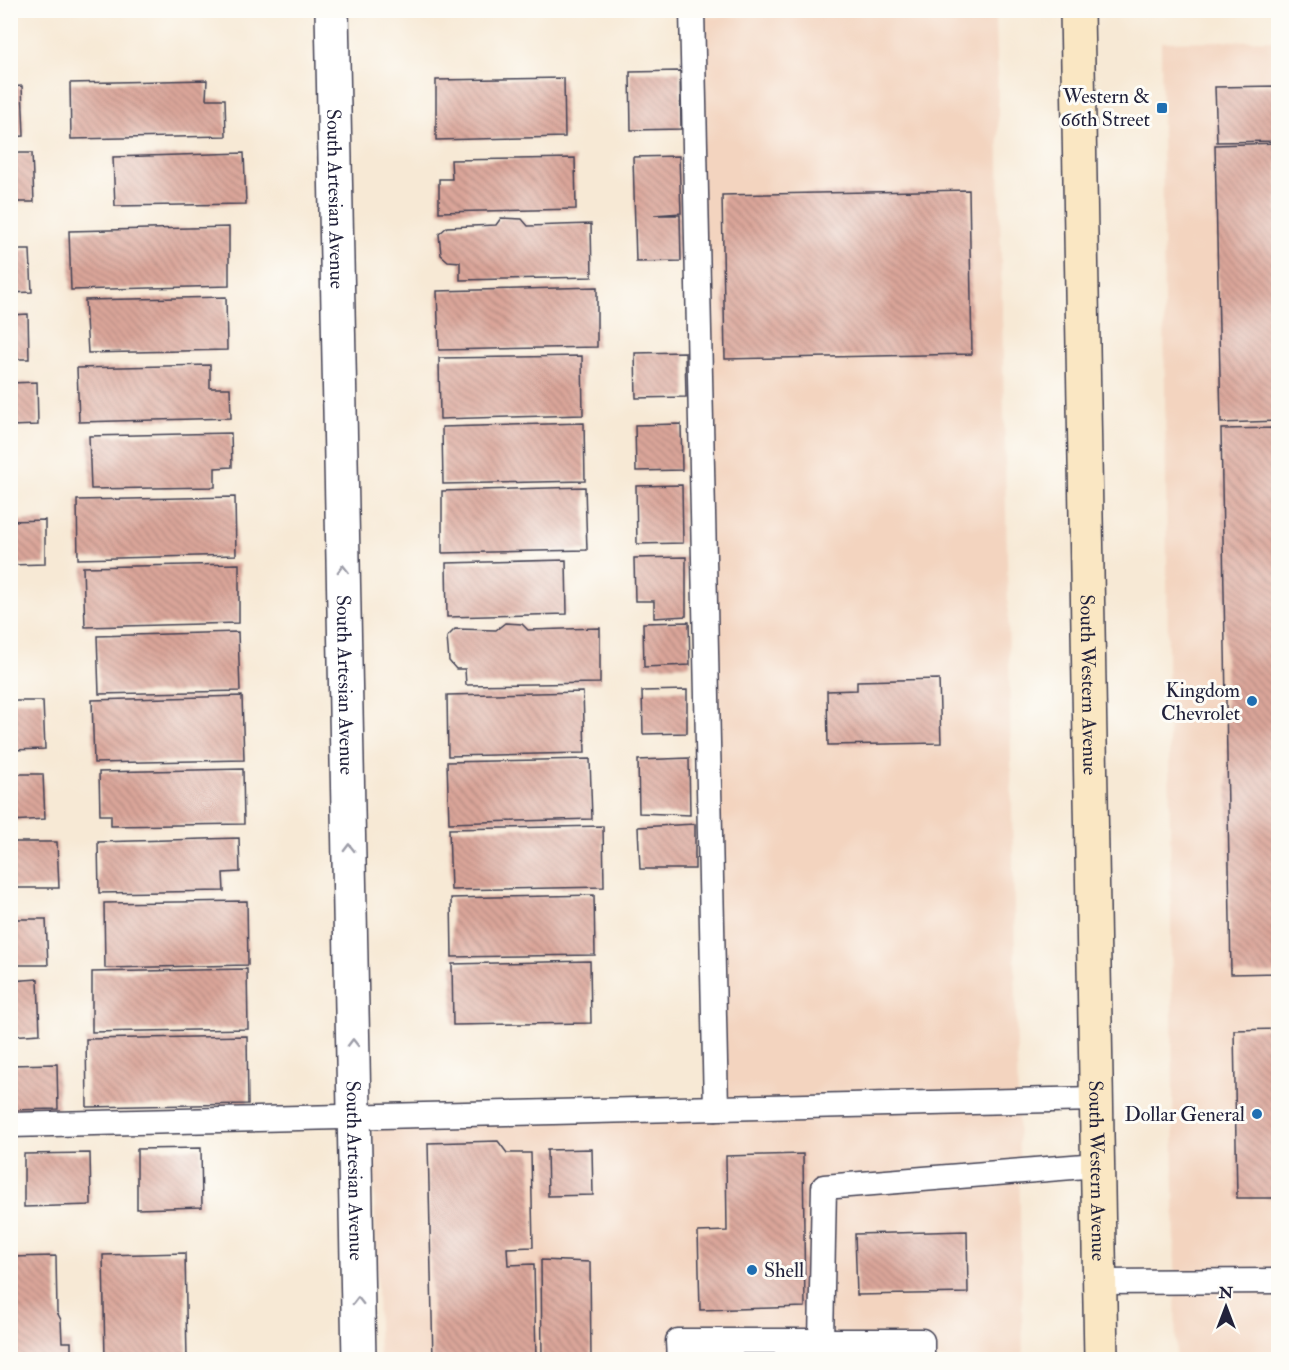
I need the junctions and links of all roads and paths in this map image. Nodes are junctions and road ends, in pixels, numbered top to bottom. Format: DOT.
graph roads {
  1 [pos="332,10"];
  2 [pos="692,10"];
  3 [pos="1077,10"];
  4 [pos="1096,1099"];
  5 [pos="716,1108"];
  6 [pos="355,1116"];
  7 [pos="10,1125"];
  8 [pos="1097,1165"];
  9 [pos="1278,1281"];
  10 [pos="1100,1282"];
  11 [pos="821,1341"];
  12 [pos="359,1359"];
  13 [pos="679,1359"];
  14 [pos="922,1359"];
  15 [pos="1101,1359"];
  6 -- 1 [label="street, South Artesian Avenue, one-way"];
  2 -- 5 [label="lane"];
  3 -- 4 [label="main road, South Western Avenue"];
  4 -- 5 [label="lane"];
  4 -- 8 [label="main road, South Western Avenue"];
  5 -- 6 [label="lane"];
  6 -- 7 [label="lane"];
  12 -- 6 [label="street, South Artesian Avenue, one-way"];
  8 -- 10 [label="main road, South Western Avenue"];
  8 -- 11 [label="lane"];
  9 -- 10 [label="lane"];
  10 -- 15 [label="main road, South Western Avenue"];
  11 -- 13 [label="lane"];
  11 -- 14 [label="lane"];
}
